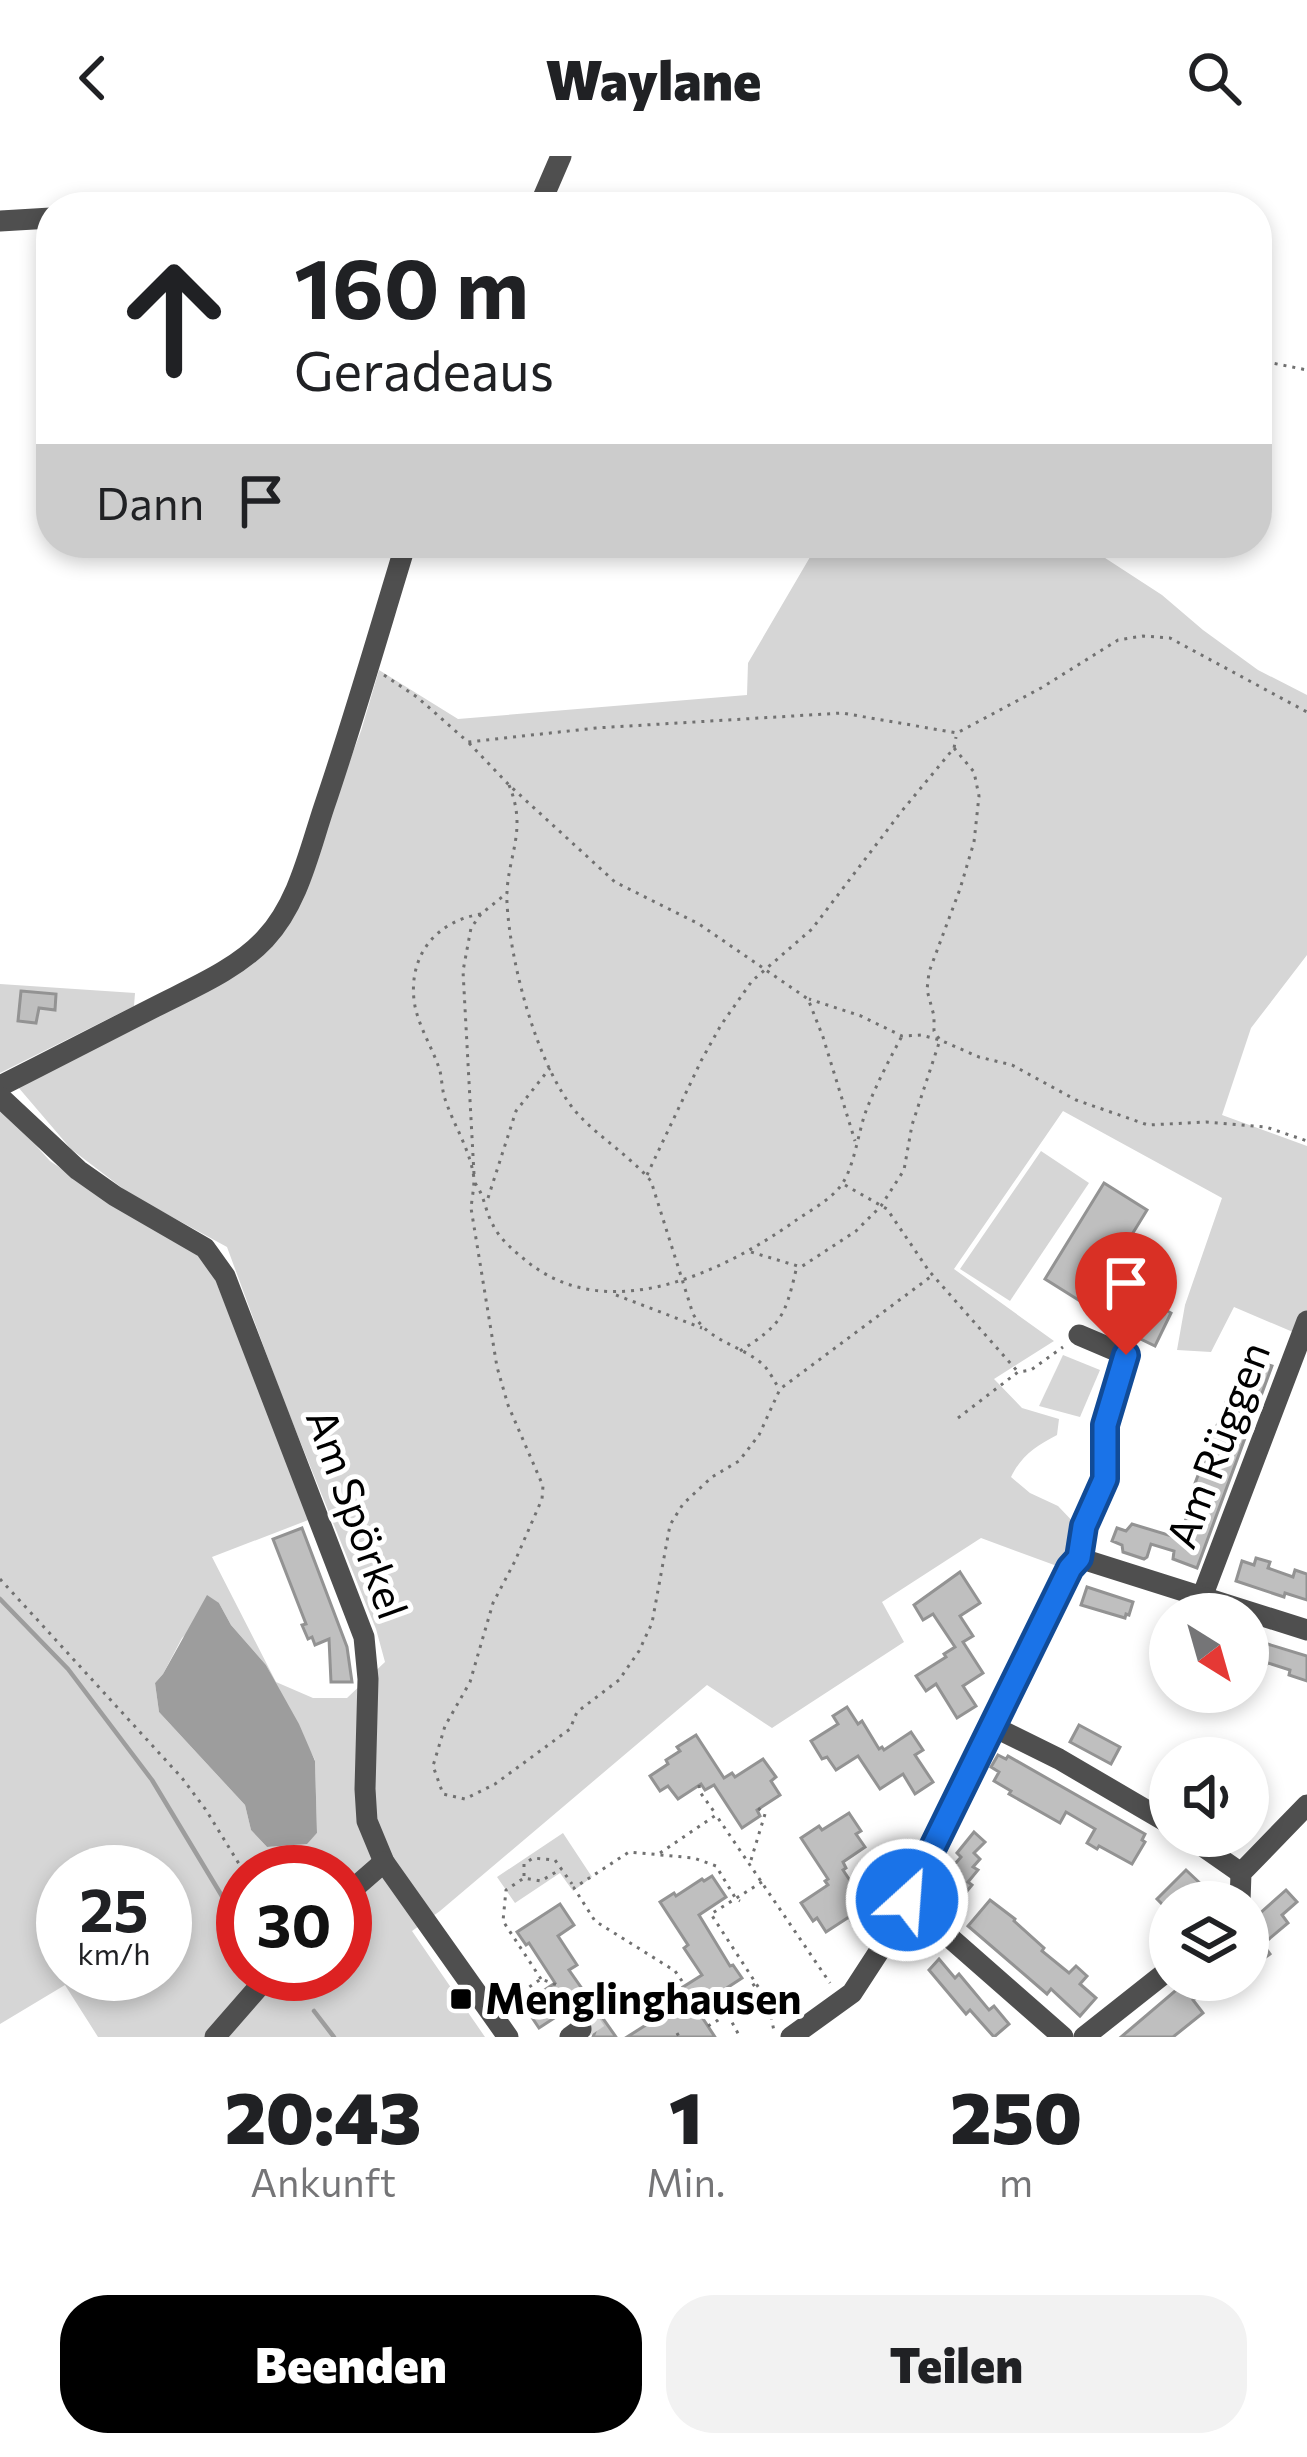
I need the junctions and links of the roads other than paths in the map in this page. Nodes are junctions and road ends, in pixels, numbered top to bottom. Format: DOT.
graph roads {
  1 [pos="561,156"];
  2 [pos="545,192"];
  3 [pos="36,219"];
  4 [pos="0,221"];
  5 [pos="401,558"];
  6 [pos="0,1087"];
  7 [pos="0,1097"];
  8 [pos="1307,1321"];
  9 [pos="1079,1335"];
  10 [pos="1079,1558"];
  11 [pos="1189,1593"];
  12 [pos="1204,1593"];
  13 [pos="1269,1618"];
  14 [pos="1307,1630"];
  15 [pos="992,1726"];
  16 [pos="1307,1805"];
  17 [pos="1149,1812"];
  18 [pos="1218,1857"];
  19 [pos="384,1862"];
  20 [pos="372,1872"];
  21 [pos="1241,1873"];
  22 [pos="1241,1881"];
  23 [pos="907,1900"];
  24 [pos="1149,1986"];
  25 [pos="246,2001"];
  26 [pos="215,2037"];
  27 [pos="508,2037"];
  28 [pos="791,2037"];
  29 [pos="1063,2037"];
  30 [pos="1084,2037"];
  1 -- 2 [label="street"];
  3 -- 4 [label="street"];
  5 -- 6 [label="street"];
  7 -- 19 [label="street, Am Spörkel"];
  8 -- 12 [label="street, Am Rüggen"];
  9 -- 10 [label="street"];
  10 -- 11 [label="street"];
  10 -- 15 [label="street"];
  13 -- 14 [label="street"];
  15 -- 17 [label="street"];
  15 -- 23 [label="street"];
  16 -- 21 [label="street"];
  18 -- 21 [label="street"];
  19 -- 20 [label="street"];
  19 -- 27 [label="street, Am Spörkel"];
  21 -- 22 [label="street"];
  23 -- 28 [label="street"];
  23 -- 29 [label="street"];
  24 -- 30 [label="street"];
  25 -- 26 [label="street"];
}
